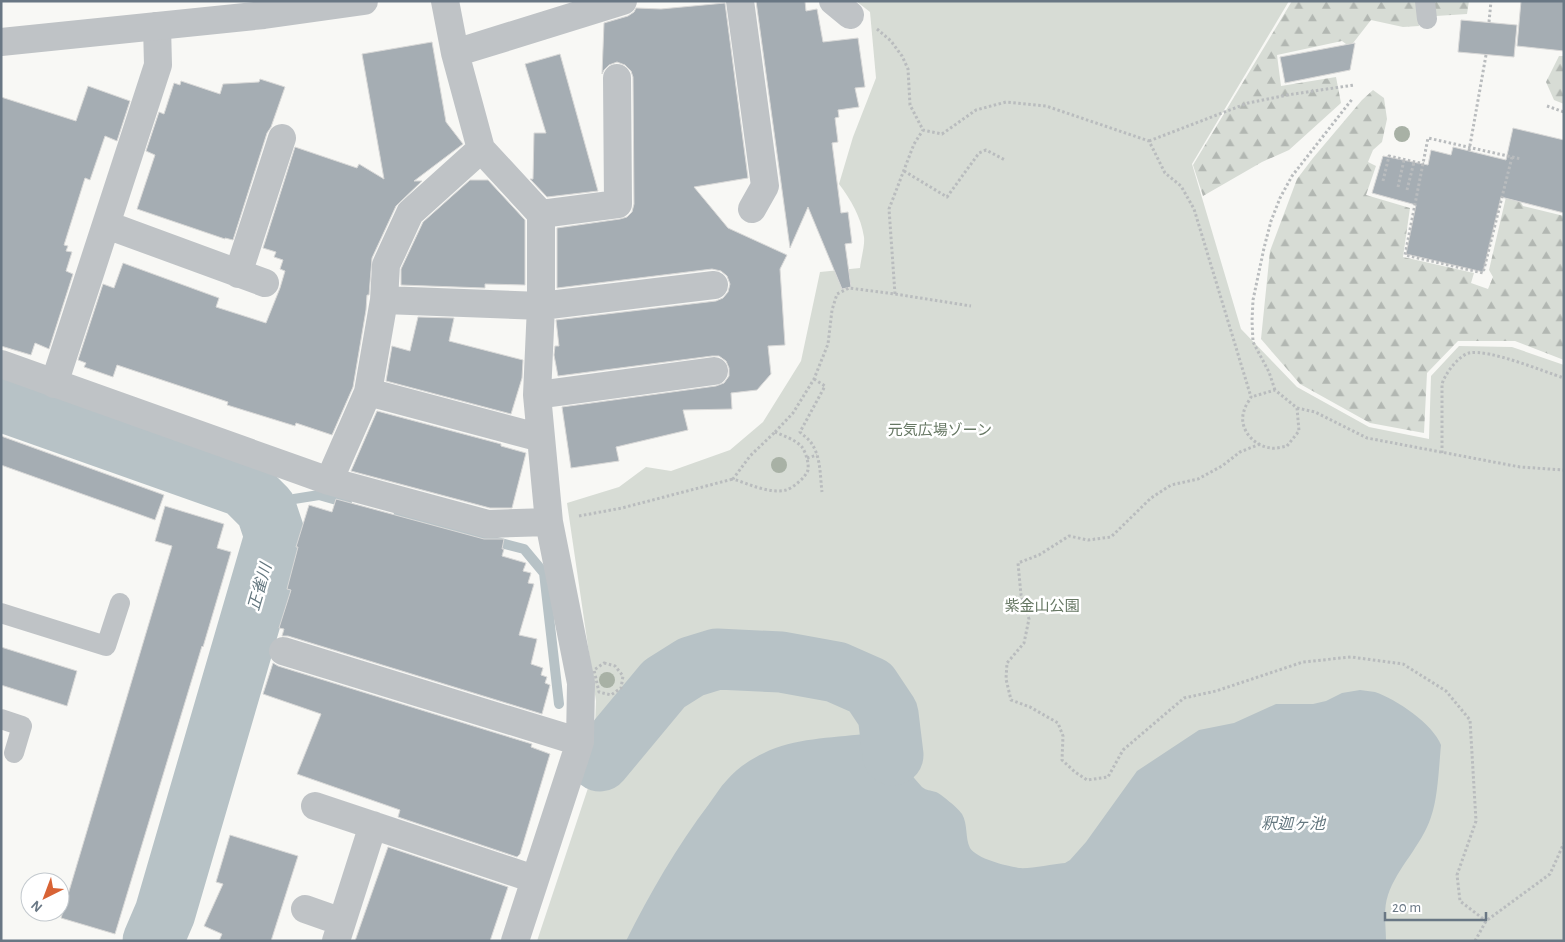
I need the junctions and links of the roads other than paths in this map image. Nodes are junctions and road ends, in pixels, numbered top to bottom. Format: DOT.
graph roads {
  1 [pos="364,1"];
  2 [pos="445,1"];
  3 [pos="623,1"];
  4 [pos="740,1"];
  5 [pos="267,8"];
  6 [pos="157,26"];
  7 [pos="1,42"];
  8 [pos="455,53"];
  9 [pos="617,78"];
  10 [pos="282,138"];
  11 [pos="480,149"];
  12 [pos="752,209"];
  13 [pos="541,214"];
  14 [pos="107,225"];
  15 [pos="238,274"];
  16 [pos="265,283"];
  17 [pos="714,285"];
  18 [pos="384,300"];
  19 [pos="542,306"];
  20 [pos="1,364"];
  21 [pos="714,371"];
  22 [pos="54,384"];
  23 [pos="368,392"];
  24 [pos="537,395"];
  25 [pos="541,438"];
  26 [pos="329,481"];
  27 [pos="549,522"];
  28 [pos="120,603"];
  29 [pos="1,613"];
  30 [pos="283,652"];
  31 [pos="1,719"];
  32 [pos="580,742"];
  33 [pos="14,753"];
  34 [pos="315,806"];
  35 [pos="373,825"];
  36 [pos="534,879"];
  37 [pos="305,909"];
  38 [pos="339,931"];
  39 [pos="515,941"];
  1 -- 5 [label="street"];
  2 -- 8 [label="street"];
  3 -- 8 [label="street"];
  4 -- 12 [label="street"];
  5 -- 6 [label="street"];
  6 -- 7 [label="street"];
  6 -- 14 [label="street"];
  8 -- 11 [label="street"];
  9 -- 13 [label="street"];
  10 -- 15 [label="street"];
  11 -- 13 [label="street"];
  11 -- 18 [label="street"];
  13 -- 19 [label="street"];
  14 -- 15 [label="street"];
  14 -- 22 [label="street"];
  15 -- 16 [label="street"];
  17 -- 19 [label="street"];
  18 -- 19 [label="street"];
  18 -- 23 [label="street"];
  19 -- 24 [label="street"];
  20 -- 22 [label="street"];
  21 -- 24 [label="street"];
  22 -- 26 [label="street"];
  23 -- 25 [label="street"];
  23 -- 26 [label="street"];
  24 -- 25 [label="street"];
  25 -- 27 [label="street"];
  26 -- 27 [label="street"];
  27 -- 32 [label="street"];
  28 -- 29 [label="lane"];
  30 -- 32 [label="street"];
  31 -- 33 [label="lane"];
  32 -- 36 [label="street"];
  34 -- 35 [label="street"];
  35 -- 36 [label="street"];
  35 -- 38 [label="street"];
  36 -- 39 [label="street"];
  37 -- 38 [label="street"];
}
